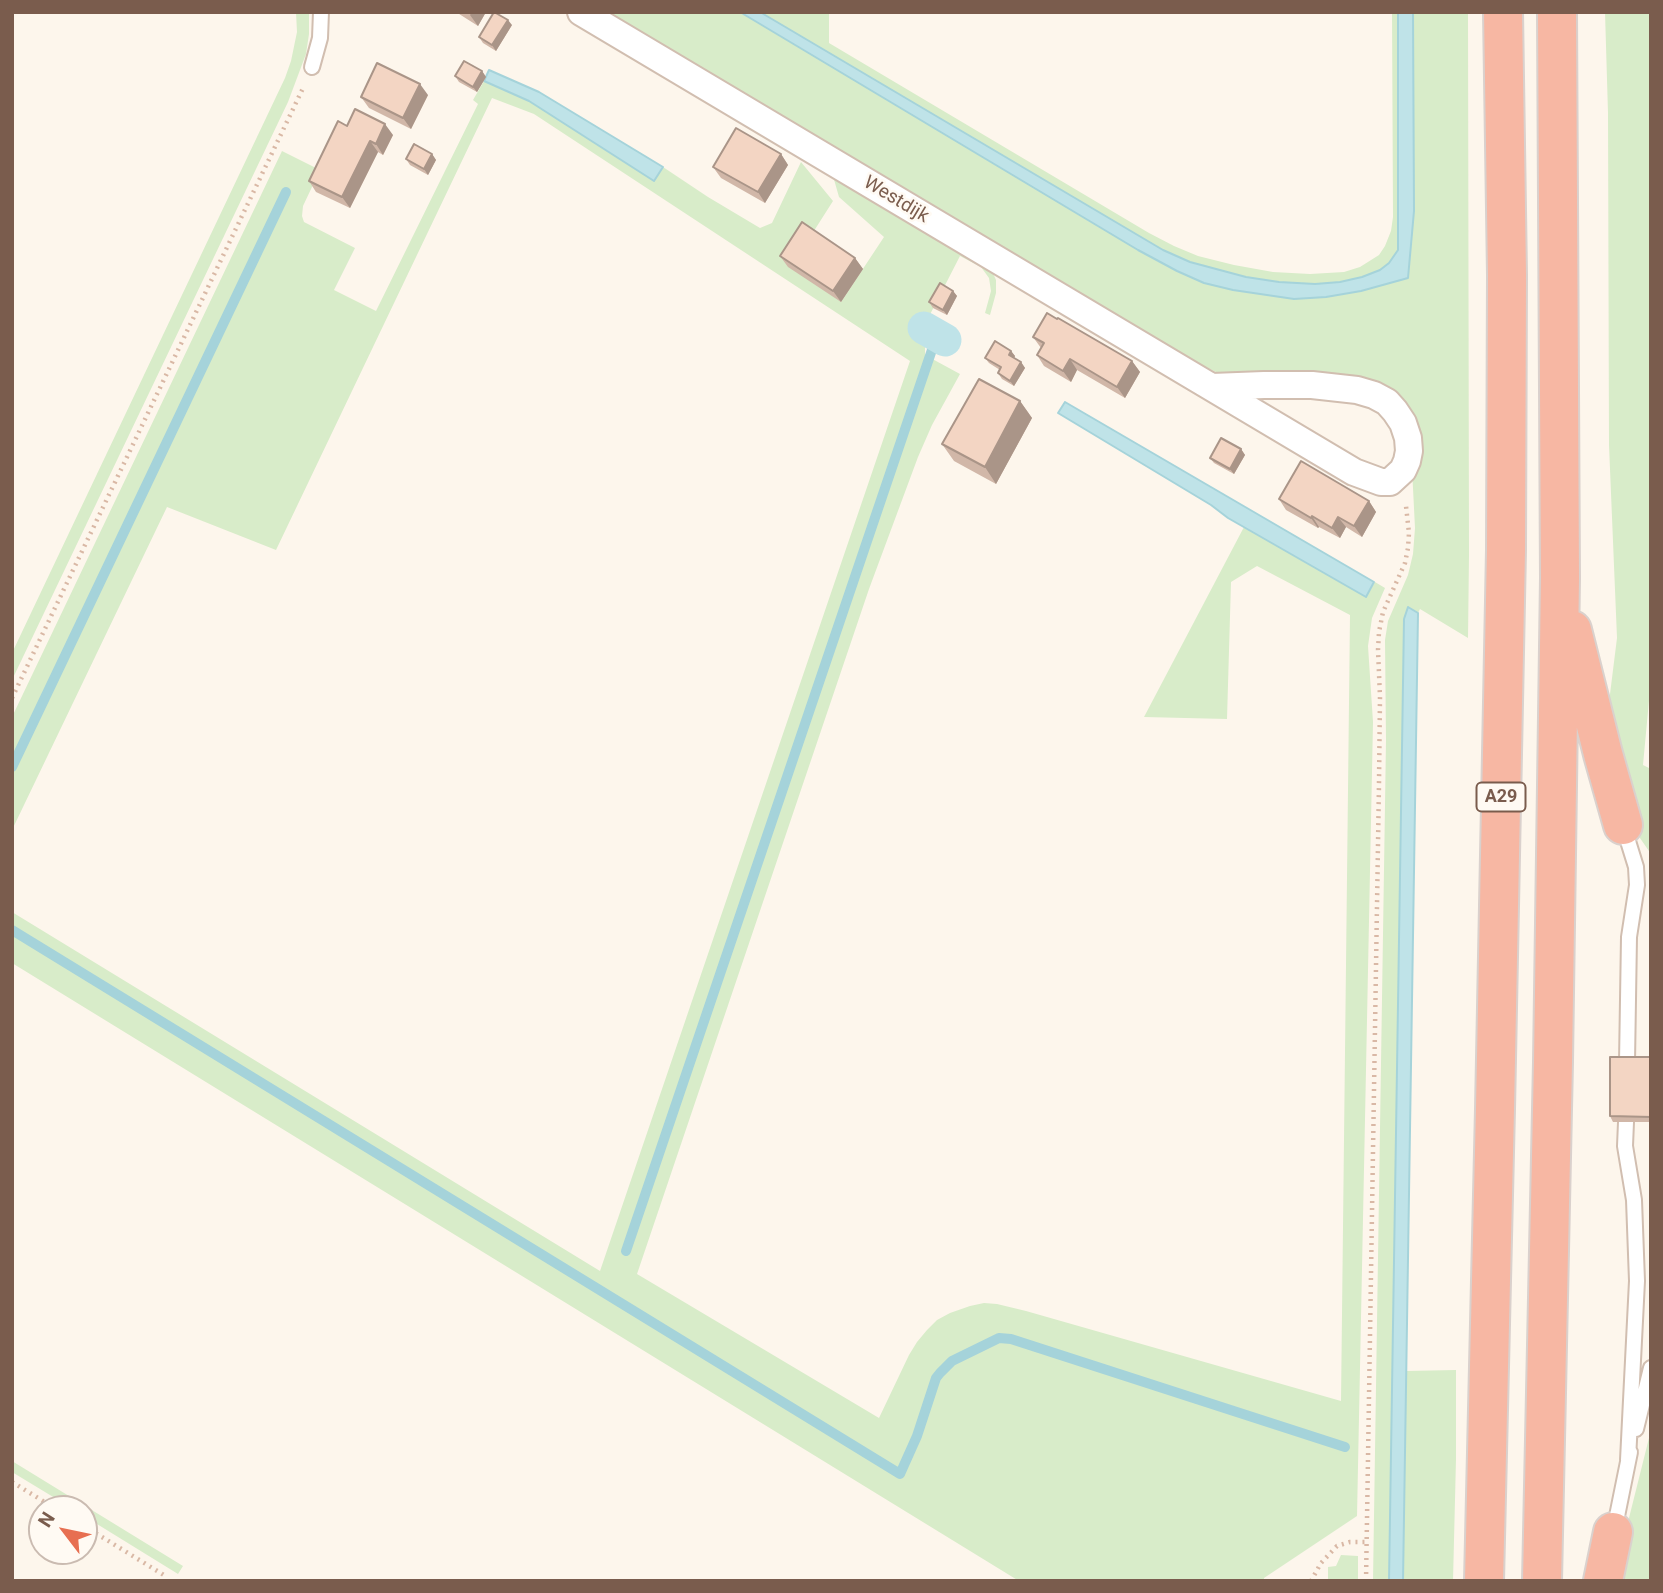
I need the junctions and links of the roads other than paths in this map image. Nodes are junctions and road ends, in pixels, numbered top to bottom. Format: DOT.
graph roads {
  1 [pos="321,12"];
  2 [pos="581,12"];
  3 [pos="1503,12"];
  4 [pos="1557,12"];
  5 [pos="312,67"];
  6 [pos="1212,387"];
  7 [pos="1560,578"];
  8 [pos="1623,825"];
  9 [pos="1636,867"];
  10 [pos="1651,883"];
  11 [pos="1627,1062"];
  12 [pos="1626,1122"];
  13 [pos="1651,1368"];
  14 [pos="1628,1460"];
  15 [pos="1613,1532"];
  16 [pos="1484,1581"];
  17 [pos="1542,1581"];
  18 [pos="1603,1581"];
  1 -- 5 [label="lane"];
  2 -- 6 [label="street, Westdijk"];
  3 -- 16 [label="highway, A29"];
  4 -- 7 [label="highway"];
  6 -- 6 [label="street, Westdijk"];
  7 -- 8 [label="highway"];
  7 -- 17 [label="highway"];
  8 -- 9 [label="lane"];
  9 -- 10 [label="lane"];
  9 -- 11 [label="lane"];
  12 -- 14 [label="lane"];
  13 -- 14 [label="lane"];
  14 -- 15 [label="lane"];
  15 -- 18 [label="highway"];
}
